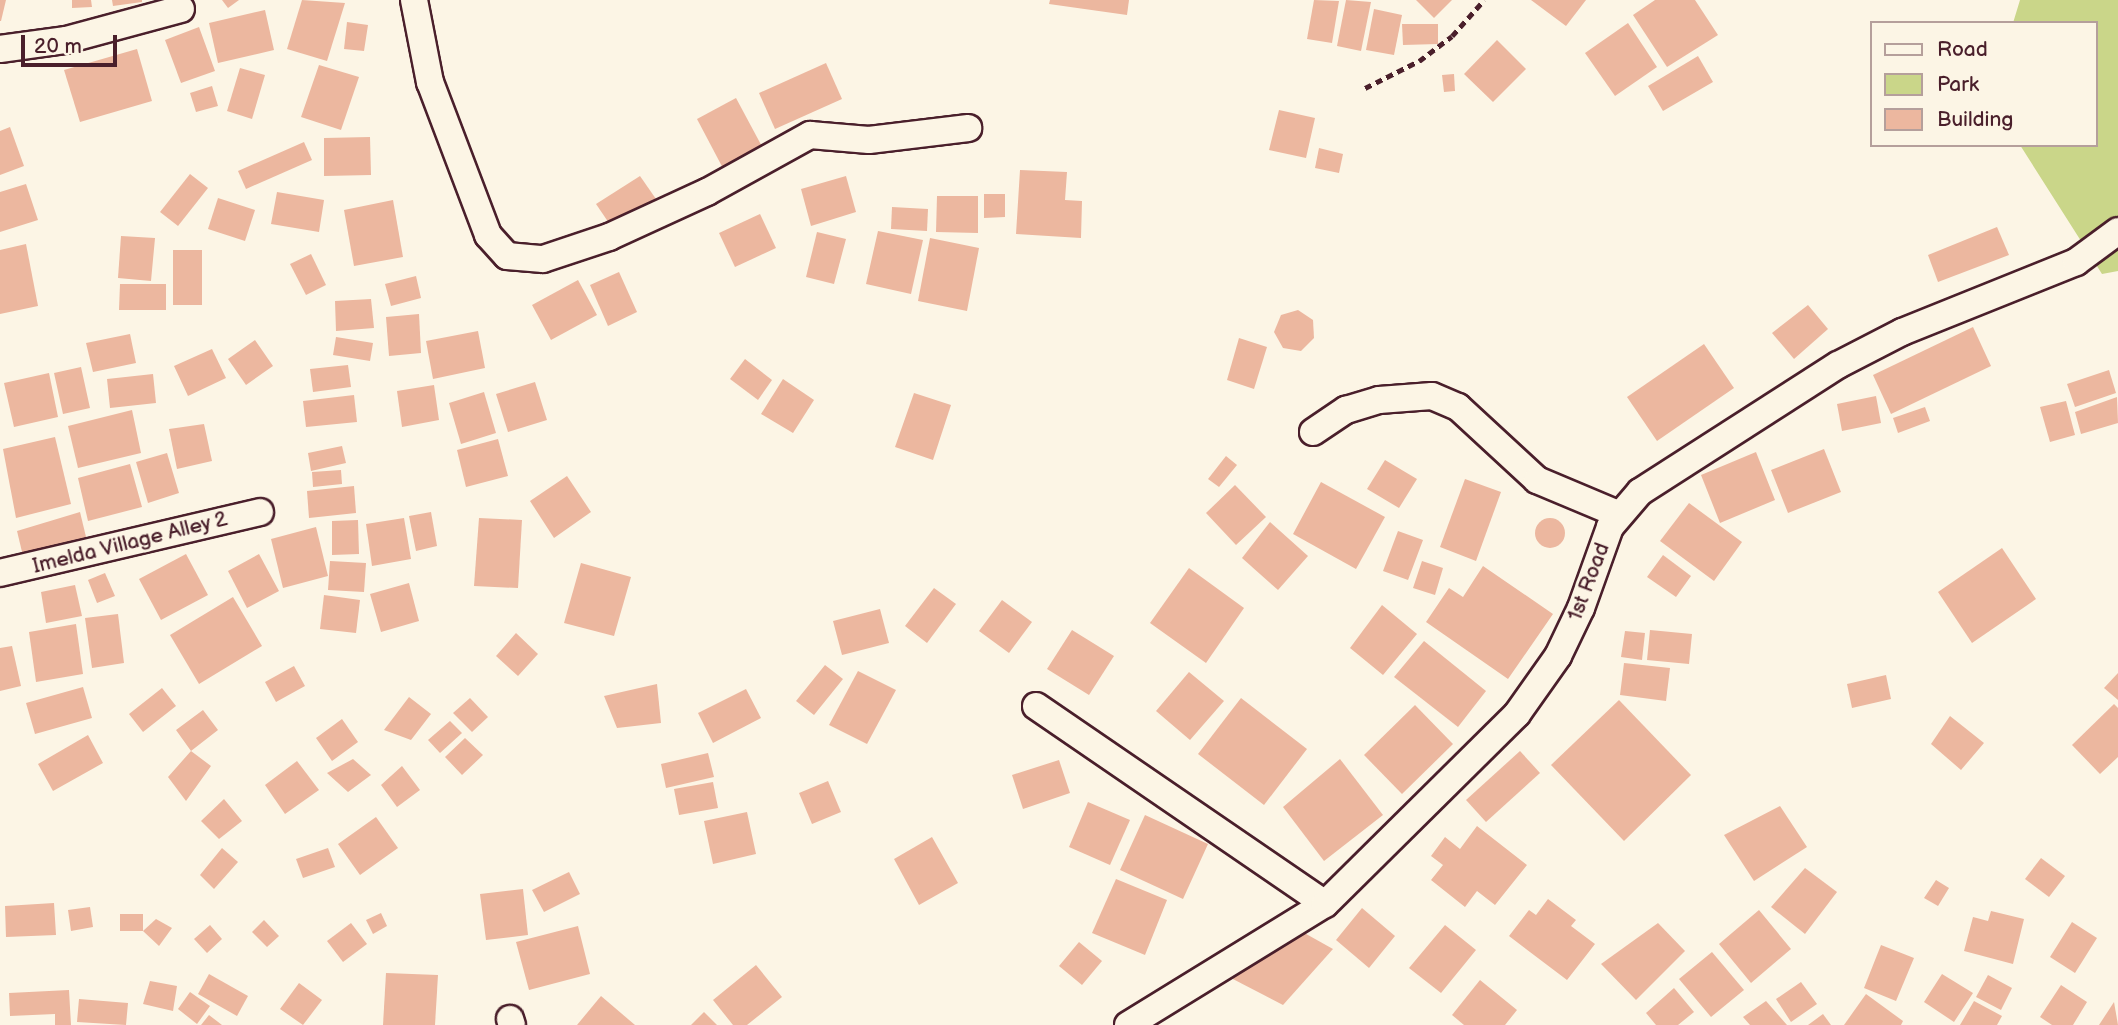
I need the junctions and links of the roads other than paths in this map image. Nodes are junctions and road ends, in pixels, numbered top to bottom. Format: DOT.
graph roads {
  1 [pos="414,0"];
  2 [pos="181,9"];
  3 [pos="0,49"];
  4 [pos="968,128"];
  5 [pos="2118,231"];
  6 [pos="1313,432"];
  7 [pos="260,512"];
  8 [pos="1618,513"];
  9 [pos="0,572"];
  10 [pos="1036,706"];
  11 [pos="1325,904"];
  12 [pos="1128,1025"];
  1 -- 4 [label="street"];
  2 -- 3 [label="street"];
  5 -- 8 [label="street, 1st Road"];
  6 -- 8 [label="street"];
  7 -- 9 [label="street, Imelda Village Alley 2"];
  8 -- 11 [label="street, 1st Road"];
  10 -- 11 [label="street"];
  11 -- 12 [label="street, 1st Road"];
}
